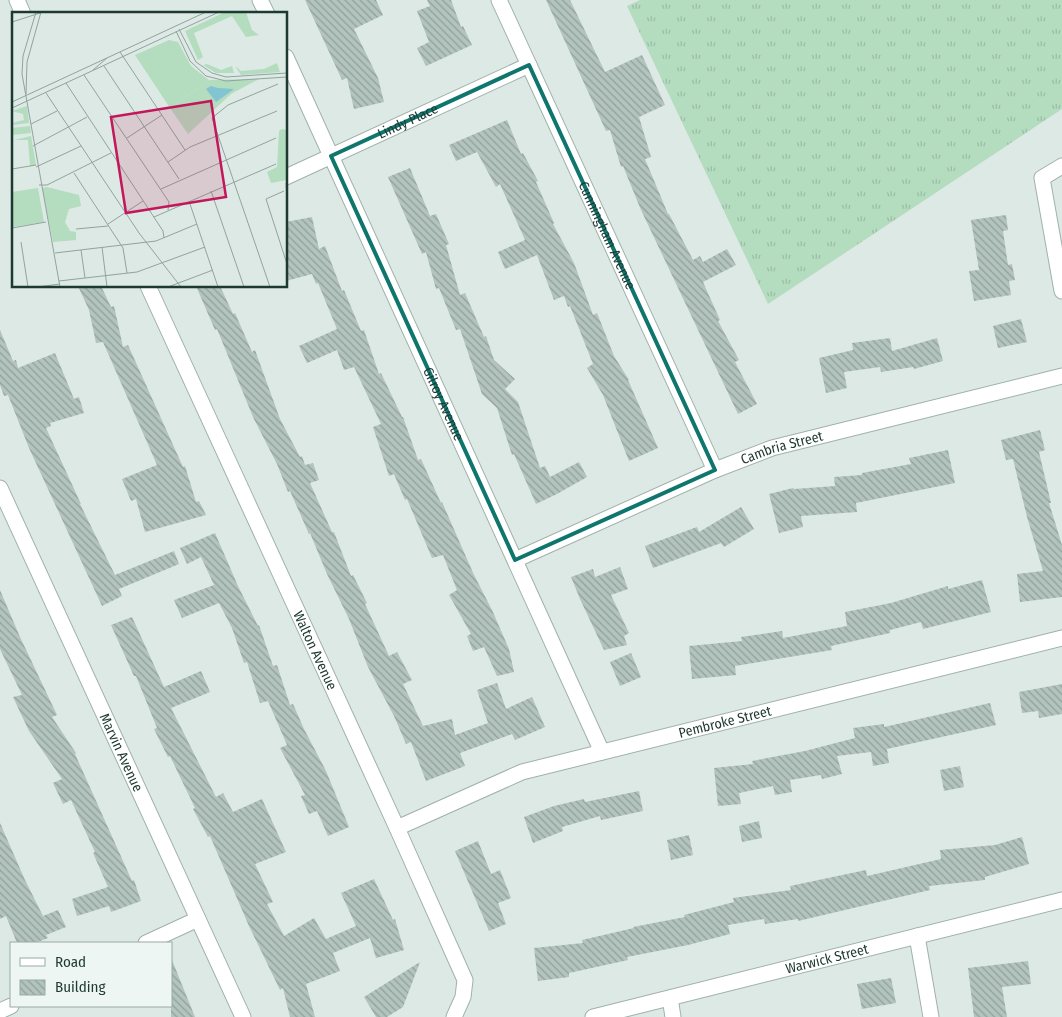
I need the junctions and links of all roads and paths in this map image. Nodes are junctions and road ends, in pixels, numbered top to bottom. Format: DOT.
graph roads {
  1 [pos="17,0"];
  2 [pos="260,0"];
  3 [pos="499,0"];
  4 [pos="22,12"];
  5 [pos="266,12"];
  6 [pos="288,61"];
  7 [pos="529,65"];
  8 [pos="331,156"];
  9 [pos="1062,166"];
  10 [pos="288,175"];
  11 [pos="149,288"];
  12 [pos="1062,290"];
  13 [pos="1062,376"];
  14 [pos="715,470"];
  15 [pos="0,488"];
  16 [pos="515,560"];
  17 [pos="1062,638"];
  18 [pos="602,752"];
  19 [pos="397,828"];
  20 [pos="1062,900"];
  21 [pos="198,919"];
  22 [pos="917,936"];
  23 [pos="148,942"];
  24 [pos="670,998"];
  25 [pos="243,1017"];
  26 [pos="454,1017"];
  27 [pos="593,1017"];
  28 [pos="673,1017"];
  29 [pos="931,1017"];
  1 -- 4 [label="street"];
  2 -- 5 [label="street"];
  3 -- 7 [label="street, Cunningham Avenue"];
  6 -- 8 [label="street, Gilroy Avenue"];
  7 -- 8 [label="street, Lindy Place"];
  7 -- 14 [label="street, Cunningham Avenue"];
  8 -- 10 [label="street, Lindy Place"];
  8 -- 16 [label="street, Gilroy Avenue"];
  9 -- 12 [label="street"];
  11 -- 19 [label="street, Walton Avenue"];
  13 -- 14 [label="street, Cambria Street"];
  14 -- 16 [label="street, Cambria Street"];
  15 -- 21 [label="street, Marvin Avenue"];
  16 -- 18 [label="street, Gilroy Avenue"];
  17 -- 18 [label="street, Pembroke Street"];
  18 -- 19 [label="street, Pembroke Street"];
  19 -- 26 [label="street, Walton Avenue"];
  20 -- 22 [label="street, Warwick Street"];
  21 -- 23 [label="street"];
  21 -- 25 [label="street, Marvin Avenue"];
  22 -- 24 [label="street, Warwick Street"];
  22 -- 29 [label="street"];
  24 -- 27 [label="street, Warwick Street"];
  24 -- 28 [label="street"];
}
